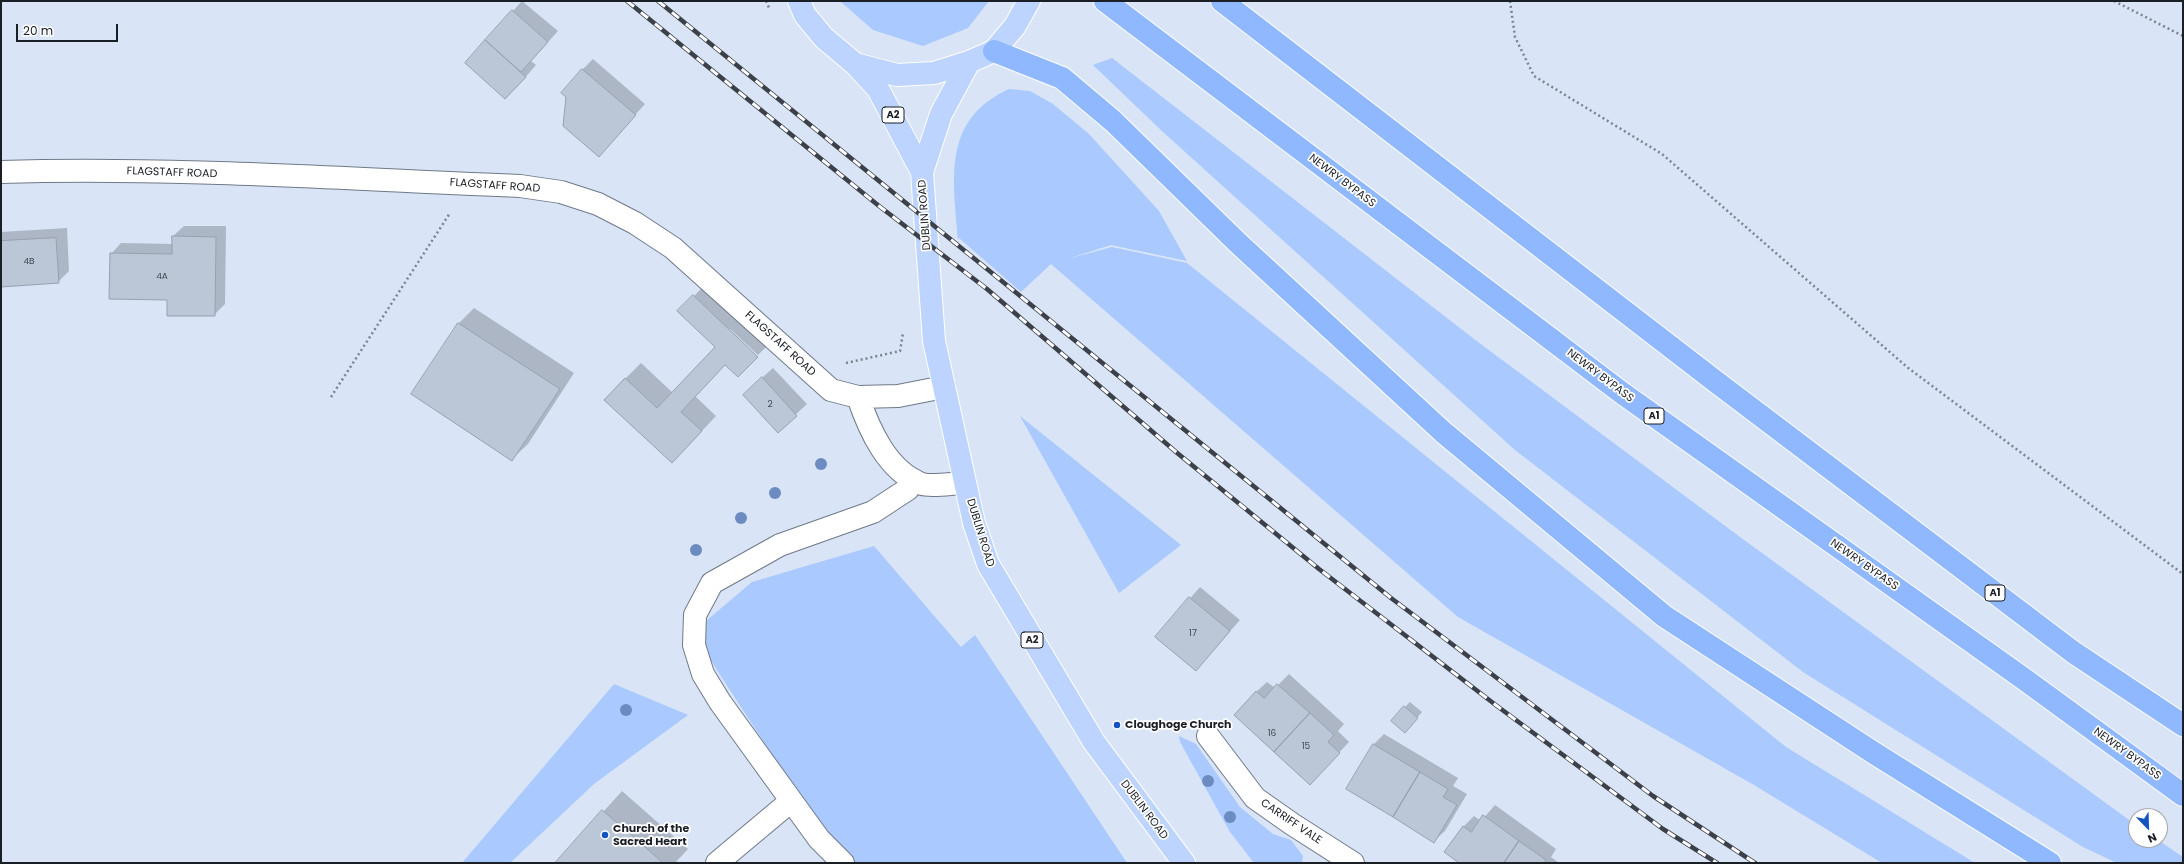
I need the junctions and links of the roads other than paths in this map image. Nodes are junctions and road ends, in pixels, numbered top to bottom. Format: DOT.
graph roads {
  1 [pos="799,1"];
  2 [pos="1028,1"];
  3 [pos="1105,1"];
  4 [pos="1222,1"];
  5 [pos="994,51"];
  6 [pos="969,62"];
  7 [pos="856,64"];
  8 [pos="1,172"];
  9 [pos="922,172"];
  10 [pos="944,387"];
  11 [pos="858,397"];
  12 [pos="914,480"];
  13 [pos="965,483"];
  14 [pos="2183,725"];
  15 [pos="1208,736"];
  16 [pos="2183,795"];
  17 [pos="790,801"];
  18 [pos="717,863"];
  19 [pos="844,863"];
  20 [pos="1184,863"];
  21 [pos="1353,863"];
  22 [pos="2050,863"];
  1 -- 7 [label="main road, A2"];
  2 -- 5 [label="main road, A2"];
  3 -- 16 [label="highway, NEWRY BYPASS / A1"];
  4 -- 14 [label="highway, A1"];
  5 -- 6 [label="main road, A2"];
  5 -- 22 [label="highway"];
  6 -- 7 [label="main road, A2"];
  6 -- 9 [label="main road, A2"];
  7 -- 9 [label="main road, A2"];
  8 -- 11 [label="street, FLAGSTAFF ROAD"];
  9 -- 10 [label="main road, DUBLIN ROAD / A2"];
  10 -- 11 [label="street, FLAGSTAFF ROAD"];
  10 -- 13 [label="main road, DUBLIN ROAD / A2"];
  11 -- 12 [label="street"];
  12 -- 13 [label="street"];
  12 -- 17 [label="street"];
  13 -- 20 [label="main road, DUBLIN ROAD / A2"];
  15 -- 21 [label="street, CARRIFF VALE"];
  17 -- 18 [label="street"];
  17 -- 19 [label="street"];
}
